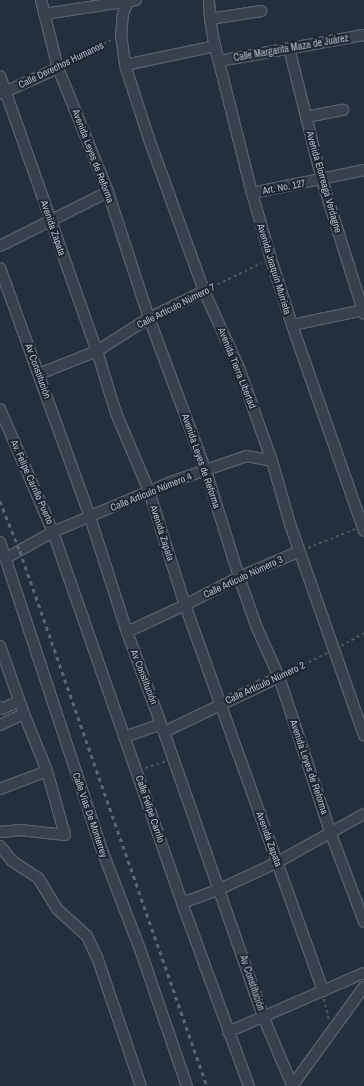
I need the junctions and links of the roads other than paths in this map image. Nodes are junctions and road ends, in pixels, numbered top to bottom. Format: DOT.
graph roads {
  1 [pos="40,0"];
  2 [pos="209,0"];
  3 [pos="132,1"];
  4 [pos="261,11"];
  5 [pos="44,14"];
  6 [pos="210,19"];
  7 [pos="364,35"];
  8 [pos="215,46"];
  9 [pos="289,48"];
  10 [pos="219,60"];
  11 [pos="125,65"];
  12 [pos="58,68"];
  13 [pos="0,76"];
  14 [pos="3,93"];
  15 [pos="343,110"];
  16 [pos="306,117"];
  17 [pos="364,170"];
  18 [pos="322,180"];
  19 [pos="108,192"];
  20 [pos="252,193"];
  21 [pos="50,222"];
  22 [pos="0,246"];
  23 [pos="0,268"];
  24 [pos="204,291"];
  25 [pos="364,312"];
  26 [pos="149,318"];
  27 [pos="292,325"];
  28 [pos="96,351"];
  29 [pos="39,374"];
  30 [pos="0,409"];
  31 [pos="272,461"];
  32 [pos="206,471"];
  33 [pos="148,491"];
  34 [pos="90,517"];
  35 [pos="363,529"];
  36 [pos="54,532"];
  37 [pos="0,542"];
  38 [pos="300,551"];
  39 [pos="6,558"];
  40 [pos="238,577"];
  41 [pos="185,605"];
  42 [pos="126,632"];
  43 [pos="0,646"];
  44 [pos="279,677"];
  45 [pos="19,701"];
  46 [pos="219,704"];
  47 [pos="1,708"];
  48 [pos="24,714"];
  49 [pos="2,724"];
  50 [pos="163,728"];
  51 [pos="364,735"];
  52 [pos="124,737"];
  53 [pos="47,771"];
  54 [pos="0,789"];
  55 [pos="364,814"];
  56 [pos="0,832"];
  57 [pos="331,834"];
  58 [pos="0,846"];
  59 [pos="278,862"];
  60 [pos="220,889"];
  61 [pos="182,903"];
  62 [pos="364,922"];
  63 [pos="364,973"];
  64 [pos="364,987"];
  65 [pos="322,991"];
  66 [pos="263,1016"];
  67 [pos="228,1032"];
  68 [pos="141,1086"];
  69 [pos="187,1086"];
  70 [pos="249,1086"];
  71 [pos="292,1086"];
  1 -- 5 [label="street, Avenida Leyes de Reforma"];
  2 -- 6 [label="street, Avenida Joaquín Murrieta"];
  3 -- 5 [label="street"];
  3 -- 11 [label="street, Avenida Tierra Libertad"];
  4 -- 6 [label="street"];
  5 -- 12 [label="street, Avenida Leyes de Reforma"];
  6 -- 8 [label="street, Avenida Joaquín Murrieta"];
  7 -- 9 [label="street, Calle Margarita Maza de Juárez"];
  8 -- 10 [label="street, Avenida Joaquín Murrieta"];
  8 -- 11 [label="street"];
  9 -- 10 [label="street, Calle Margarita Maza de Juárez"];
  9 -- 16 [label="street, Avenida Elorreaga Verdagne"];
  10 -- 20 [label="street, Avenida Joaquín Murrieta"];
  11 -- 24 [label="street, Avenida Tierra Libertad"];
  12 -- 14 [label="street, Calle Derechos Humanos"];
  12 -- 19 [label="street, Avenida Leyes de Reforma"];
  13 -- 14 [label="street, Avenida Zapata"];
  14 -- 21 [label="street, Avenida Zapata"];
  15 -- 16 [label="street"];
  16 -- 18 [label="street, Avenida Elorreaga Verdagne"];
  17 -- 18 [label="street, Art. No. 127"];
  18 -- 20 [label="street, Art. No. 127"];
  18 -- 25 [label="street, Avenida Elorreaga Verdagne"];
  19 -- 21 [label="street"];
  19 -- 26 [label="street, Avenida Leyes de Reforma"];
  20 -- 27 [label="street, Avenida Joaquín Murrieta"];
  21 -- 22 [label="street"];
  21 -- 28 [label="street, Avenida Zapata"];
  23 -- 29 [label="street, Av Constitución"];
  24 -- 26 [label="street, Calle Artículo Número 7"];
  24 -- 31 [label="street, Avenida Tierra Libertad"];
  25 -- 27 [label="street"];
  26 -- 28 [label="street, Calle Artículo Número 7"];
  26 -- 32 [label="street, Avenida Leyes de Reforma"];
  27 -- 35 [label="street, Avenida Joaquín Murrieta"];
  28 -- 29 [label="street, Calle Artículo Número 7"];
  28 -- 33 [label="street, Avenida Zapata"];
  29 -- 34 [label="street, Av Constitución"];
  30 -- 36 [label="street, Av. Felipe Carrillo Puerto"];
  31 -- 32 [label="street, Calle Artículo Número 4"];
  31 -- 38 [label="street, Avenida Tierra Libertad"];
  32 -- 33 [label="street, Calle Artículo Número 4"];
  32 -- 40 [label="street, Avenida Leyes de Reforma"];
  33 -- 34 [label="street, Calle Artículo Número 4"];
  33 -- 41 [label="street, Avenida Zapata"];
  34 -- 36 [label="street, Calle Artículo Número 4"];
  34 -- 42 [label="street, Av Constitución"];
  36 -- 39 [label="street, Calle Artículo Número 4"];
  36 -- 52 [label="street, Calle Felipe Carrilo"];
  37 -- 39 [label="street, Calle Vías De Monterrey"];
  38 -- 40 [label="street, Calle Artículo Número 3"];
  38 -- 51 [label="street, Avenida Tierra Libertad"];
  39 -- 69 [label="street, Calle Vías De Monterrey"];
  40 -- 41 [label="street, Calle Artículo Número 3"];
  40 -- 44 [label="street, Avenida Leyes de Reforma"];
  41 -- 42 [label="street, Calle Artículo Número 3"];
  41 -- 46 [label="street, Avenida Zapata"];
  42 -- 50 [label="street, Av Constitución"];
  43 -- 45 [label="street"];
  44 -- 46 [label="street, Calle Artículo Número 2"];
  44 -- 57 [label="street, Avenida Leyes de Reforma"];
  45 -- 47 [label="street"];
  45 -- 48 [label="street"];
  46 -- 50 [label="street, Calle Artículo Número 2"];
  46 -- 59 [label="street, Avenida Zapata"];
  47 -- 49 [label="street"];
  48 -- 49 [label="street"];
  48 -- 53 [label="street"];
  50 -- 52 [label="street, Calle Artículo Número 2"];
  50 -- 60 [label="street, Av Constitución"];
  52 -- 61 [label="street, Calle Felipe Carrilo"];
  53 -- 54 [label="street"];
  53 -- 56 [label="street"];
  55 -- 57 [label="street"];
  57 -- 59 [label="street"];
  57 -- 62 [label="street, Avenida Leyes de Reforma"];
  58 -- 68 [label="street"];
  59 -- 60 [label="street"];
  59 -- 65 [label="street, Avenida Zapata"];
  60 -- 61 [label="street"];
  60 -- 66 [label="street, Av Constitución"];
  61 -- 67 [label="street, Calle Felipe Carrilo"];
  63 -- 65 [label="street"];
  64 -- 71 [label="street"];
  65 -- 66 [label="street"];
  66 -- 67 [label="street"];
  66 -- 71 [label="street, Av Constitución"];
  67 -- 70 [label="street, Calle Felipe Carrilo"];
}
